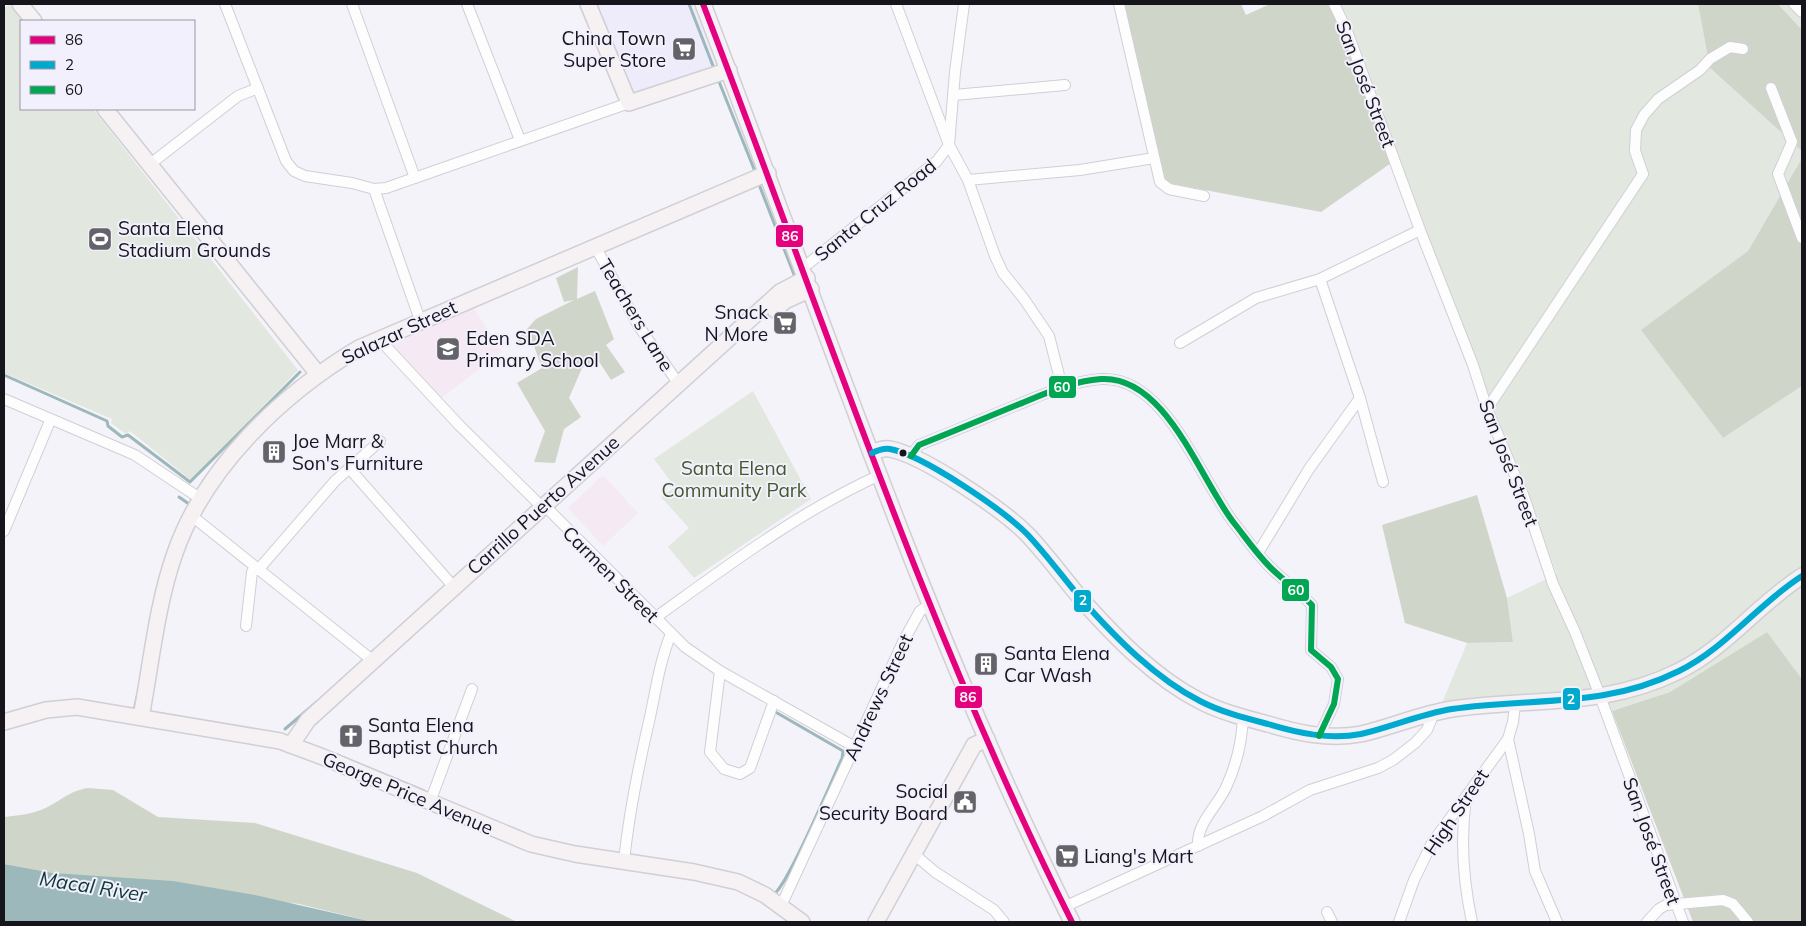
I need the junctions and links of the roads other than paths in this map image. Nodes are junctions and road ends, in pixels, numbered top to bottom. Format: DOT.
graph roads {
  1 [pos="20,4"];
  2 [pos="226,4"];
  3 [pos="352,4"];
  4 [pos="467,4"];
  5 [pos="588,4"];
  6 [pos="703,4"];
  7 [pos="896,4"];
  8 [pos="964,4"];
  9 [pos="1119,4"];
  10 [pos="1334,4"];
  11 [pos="1794,4"];
  12 [pos="1802,12"];
  13 [pos="33,20"];
  14 [pos="1743,49"];
  15 [pos="728,70"];
  16 [pos="1065,85"];
  17 [pos="258,88"];
  18 [pos="1771,88"];
  19 [pos="954,95"];
  20 [pos="630,103"];
  21 [pos="107,110"];
  22 [pos="520,140"];
  23 [pos="950,146"];
  24 [pos="1154,158"];
  25 [pos="150,165"];
  26 [pos="768,173"];
  27 [pos="415,178"];
  28 [pos="968,180"];
  29 [pos="374,189"];
  30 [pos="1204,196"];
  31 [pos="1420,230"];
  32 [pos="1802,238"];
  33 [pos="594,246"];
  34 [pos="806,278"];
  35 [pos="1320,279"];
  36 [pos="420,320"];
  37 [pos="379,339"];
  38 [pos="1180,343"];
  39 [pos="318,374"];
  40 [pos="678,383"];
  41 [pos="1062,387"];
  42 [pos="1360,398"];
  43 [pos="4,399"];
  44 [pos="1487,409"];
  45 [pos="50,421"];
  46 [pos="380,441"];
  47 [pos="872,452"];
  48 [pos="911,456"];
  49 [pos="349,468"];
  50 [pos="880,475"];
  51 [pos="1382,482"];
  52 [pos="201,499"];
  53 [pos="545,509"];
  54 [pos="192,516"];
  55 [pos="4,531"];
  56 [pos="1258,553"];
  57 [pos="256,568"];
  58 [pos="1802,576"];
  59 [pos="453,586"];
  60 [pos="931,604"];
  61 [pos="655,618"];
  62 [pos="246,626"];
  63 [pos="671,634"];
  64 [pos="372,660"];
  65 [pos="720,671"];
  66 [pos="472,689"];
  67 [pos="1600,697"];
  68 [pos="774,701"];
  69 [pos="1515,705"];
  70 [pos="1434,713"];
  71 [pos="141,717"];
  72 [pos="1243,717"];
  73 [pos="4,722"];
  74 [pos="1319,736"];
  75 [pos="987,739"];
  76 [pos="1508,739"];
  77 [pos="296,747"];
  78 [pos="855,747"];
  79 [pos="1466,797"];
  80 [pos="430,802"];
  81 [pos="1198,846"];
  82 [pos="914,854"];
  83 [pos="624,861"];
  84 [pos="1675,904"];
  85 [pos="781,906"];
  86 [pos="1064,907"];
  87 [pos="1326,912"];
  88 [pos="802,922"];
  89 [pos="876,922"];
  90 [pos="1004,922"];
  91 [pos="1072,922"];
  92 [pos="1332,922"];
  93 [pos="1399,922"];
  94 [pos="1472,922"];
  95 [pos="1557,922"];
  96 [pos="1647,922"];
  97 [pos="1682,922"];
  98 [pos="1748,922"];
  1 -- 13 [label="main road"];
  2 -- 17 [label="street"];
  3 -- 27 [label="street"];
  4 -- 22 [label="street"];
  5 -- 20 [label="main road"];
  6 -- 15 [label="main road"];
  7 -- 23 [label="street"];
  8 -- 19 [label="street, Santa Cruz Road"];
  9 -- 24 [label="street"];
  10 -- 31 [label="street, San José Street"];
  11 -- 12 [label="street"];
  14 -- 44 [label="street"];
  15 -- 20 [label="main road"];
  15 -- 26 [label="main road"];
  16 -- 19 [label="street"];
  17 -- 25 [label="street"];
  17 -- 29 [label="street"];
  18 -- 32 [label="street"];
  19 -- 23 [label="street, Santa Cruz Road"];
  20 -- 22 [label="street"];
  21 -- 25 [label="main road"];
  22 -- 27 [label="street"];
  23 -- 28 [label="street"];
  23 -- 34 [label="street, Santa Cruz Road"];
  24 -- 28 [label="street"];
  24 -- 30 [label="street"];
  25 -- 39 [label="main road"];
  26 -- 33 [label="main road, Salazar Street"];
  26 -- 34 [label="main road"];
  27 -- 29 [label="street"];
  28 -- 41 [label="street"];
  29 -- 36 [label="street"];
  31 -- 35 [label="street"];
  31 -- 44 [label="street, San José Street"];
  33 -- 36 [label="main road, Salazar Street"];
  33 -- 40 [label="street, Teachers Lane"];
  34 -- 40 [label="main road, Carrillo Puerto Avenue"];
  34 -- 47 [label="main road"];
  34 -- 53 [label="main road, Carrillo Puerto Avenue"];
  35 -- 38 [label="street"];
  35 -- 42 [label="street"];
  36 -- 37 [label="main road, Salazar Street"];
  37 -- 39 [label="main road, Salazar Street"];
  37 -- 53 [label="street, Carmen Street"];
  39 -- 52 [label="main road, Salazar Street"];
  40 -- 53 [label="main road, Carrillo Puerto Avenue"];
  41 -- 48 [label="street"];
  41 -- 56 [label="street"];
  42 -- 51 [label="street"];
  42 -- 56 [label="street"];
  43 -- 45 [label="street"];
  44 -- 67 [label="street, San José Street"];
  45 -- 52 [label="street"];
  45 -- 55 [label="street"];
  46 -- 49 [label="street"];
  47 -- 48 [label="main road"];
  47 -- 50 [label="main road"];
  48 -- 72 [label="main road"];
  49 -- 57 [label="street"];
  49 -- 59 [label="street"];
  50 -- 60 [label="main road"];
  50 -- 61 [label="street"];
  52 -- 54 [label="main road, Salazar Street"];
  53 -- 59 [label="main road, Carrillo Puerto Avenue"];
  53 -- 61 [label="street, Carmen Street"];
  53 -- 77 [label="main road, Carrillo Puerto Avenue"];
  54 -- 57 [label="street"];
  54 -- 71 [label="main road, Salazar Street"];
  56 -- 74 [label="street"];
  57 -- 62 [label="street"];
  57 -- 64 [label="street"];
  58 -- 67 [label="main road"];
  59 -- 64 [label="main road, Carrillo Puerto Avenue"];
  60 -- 75 [label="main road"];
  60 -- 78 [label="street, Andrews Street"];
  61 -- 63 [label="street, Carmen Street"];
  63 -- 65 [label="street, Carmen Street"];
  63 -- 83 [label="street"];
  64 -- 77 [label="main road, Carrillo Puerto Avenue"];
  65 -- 68 [label="street, Carmen Street"];
  65 -- 68 [label="street"];
  66 -- 80 [label="street"];
  67 -- 69 [label="main road"];
  67 -- 84 [label="street, San José Street"];
  68 -- 78 [label="street, Carmen Street"];
  69 -- 70 [label="main road"];
  69 -- 76 [label="street, High Street"];
  70 -- 74 [label="main road"];
  70 -- 81 [label="street"];
  71 -- 73 [label="main road, George Price Avenue"];
  71 -- 77 [label="main road, George Price Avenue"];
  72 -- 74 [label="main road"];
  72 -- 81 [label="street"];
  75 -- 82 [label="main road"];
  75 -- 86 [label="main road"];
  76 -- 79 [label="street, High Street"];
  76 -- 95 [label="street"];
  77 -- 80 [label="main road, George Price Avenue"];
  78 -- 85 [label="street, Andrews Street"];
  79 -- 93 [label="street, High Street"];
  79 -- 94 [label="street"];
  80 -- 83 [label="main road, George Price Avenue"];
  81 -- 86 [label="street"];
  82 -- 89 [label="main road"];
  82 -- 90 [label="street"];
  83 -- 85 [label="main road, George Price Avenue"];
  84 -- 96 [label="street"];
  84 -- 97 [label="street, San José Street"];
  84 -- 98 [label="street"];
  85 -- 88 [label="main road, George Price Avenue"];
  86 -- 91 [label="main road"];
  87 -- 92 [label="street"];
}
